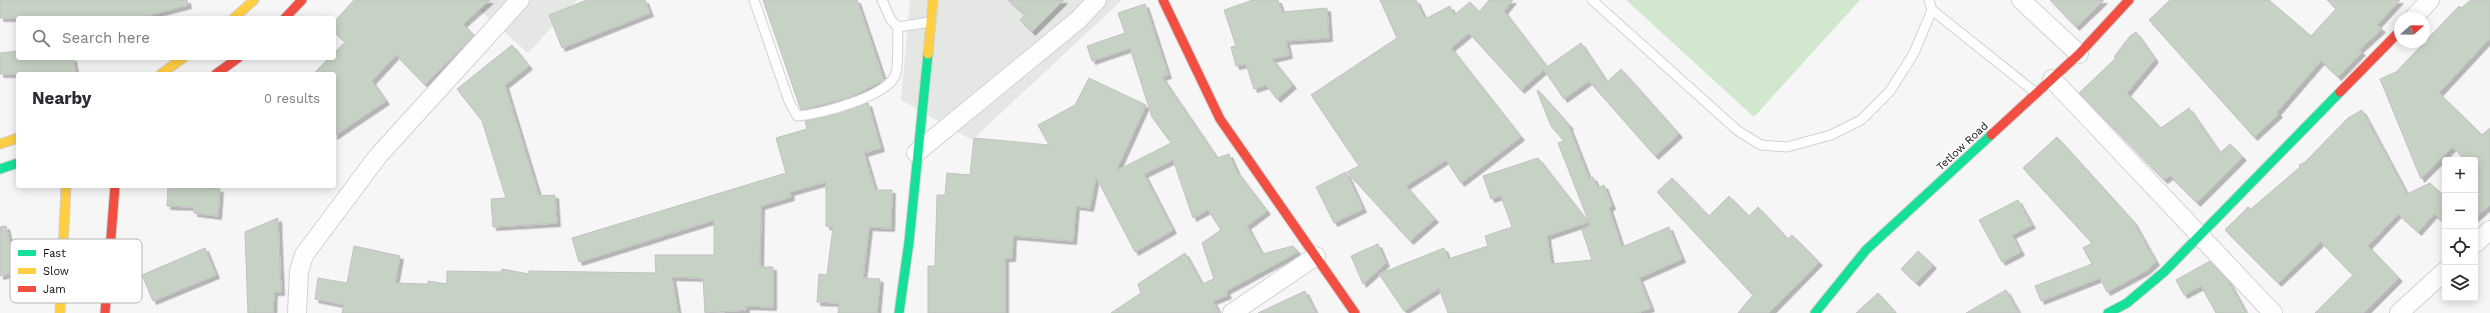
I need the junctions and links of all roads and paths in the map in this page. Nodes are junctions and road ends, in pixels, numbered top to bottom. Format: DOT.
graph roads {
  1 [pos="254,0"];
  2 [pos="302,0"];
  3 [pos="520,0"];
  4 [pos="754,0"];
  5 [pos="882,0"];
  6 [pos="933,0"];
  7 [pos="1097,0"];
  8 [pos="1163,0"];
  9 [pos="1592,0"];
  10 [pos="1929,0"];
  11 [pos="2021,0"];
  12 [pos="2129,0"];
  13 [pos="2430,0"];
  14 [pos="1932,10"];
  15 [pos="2418,12"];
  16 [pos="236,16"];
  17 [pos="287,16"];
  18 [pos="930,22"];
  19 [pos="898,27"];
  20 [pos="2394,37"];
  21 [pos="2079,54"];
  22 [pos="180,60"];
  23 [pos="235,60"];
  24 [pos="165,72"];
  25 [pos="219,72"];
  26 [pos="2052,79"];
  27 [pos="2036,94"];
  28 [pos="16,139"];
  29 [pos="0,144"];
  30 [pos="916,153"];
  31 [pos="16,164"];
  32 [pos="0,169"];
  33 [pos="66,188"];
  34 [pos="115,188"];
  35 [pos="2490,230"];
  36 [pos="2199,236"];
  37 [pos="63,239"];
  38 [pos="111,239"];
  39 [pos="2478,241"];
  40 [pos="1316,256"];
  41 [pos="2442,274"];
  42 [pos="60,303"];
  43 [pos="106,303"];
  44 [pos="60,313"];
  45 [pos="105,313"];
  46 [pos="297,313"];
  47 [pos="899,313"];
  48 [pos="1232,313"];
  49 [pos="1355,313"];
  50 [pos="1815,313"];
  51 [pos="2108,313"];
  52 [pos="2272,313"];
  53 [pos="2399,313"];
  1 -- 16 [label="main road"];
  2 -- 17 [label="main road"];
  3 -- 46 [label="street"];
  4 -- 19 [label="lane"];
  5 -- 19 [label="lane"];
  6 -- 18 [label="main road"];
  7 -- 30 [label="street"];
  8 -- 40 [label="main road"];
  9 -- 14 [label="lane"];
  10 -- 14 [label="lane"];
  11 -- 21 [label="street"];
  12 -- 21 [label="main road, Tetlow Road"];
  13 -- 15 [label="street"];
  14 -- 27 [label="lane"];
  18 -- 19 [label="lane"];
  18 -- 30 [label="main road"];
  20 -- 36 [label="main road"];
  21 -- 26 [label="main road, Tetlow Road"];
  22 -- 24 [label="main road"];
  23 -- 25 [label="main road"];
  26 -- 27 [label="main road, Tetlow Road"];
  26 -- 36 [label="street"];
  27 -- 50 [label="main road, Tetlow Road"];
  28 -- 29 [label="main road"];
  30 -- 47 [label="main road"];
  31 -- 32 [label="main road"];
  33 -- 37 [label="main road"];
  34 -- 38 [label="main road"];
  35 -- 39 [label="street"];
  36 -- 51 [label="main road"];
  36 -- 52 [label="street"];
  40 -- 48 [label="street"];
  40 -- 49 [label="main road"];
  41 -- 53 [label="street"];
  42 -- 44 [label="main road"];
  43 -- 45 [label="main road"];
}
